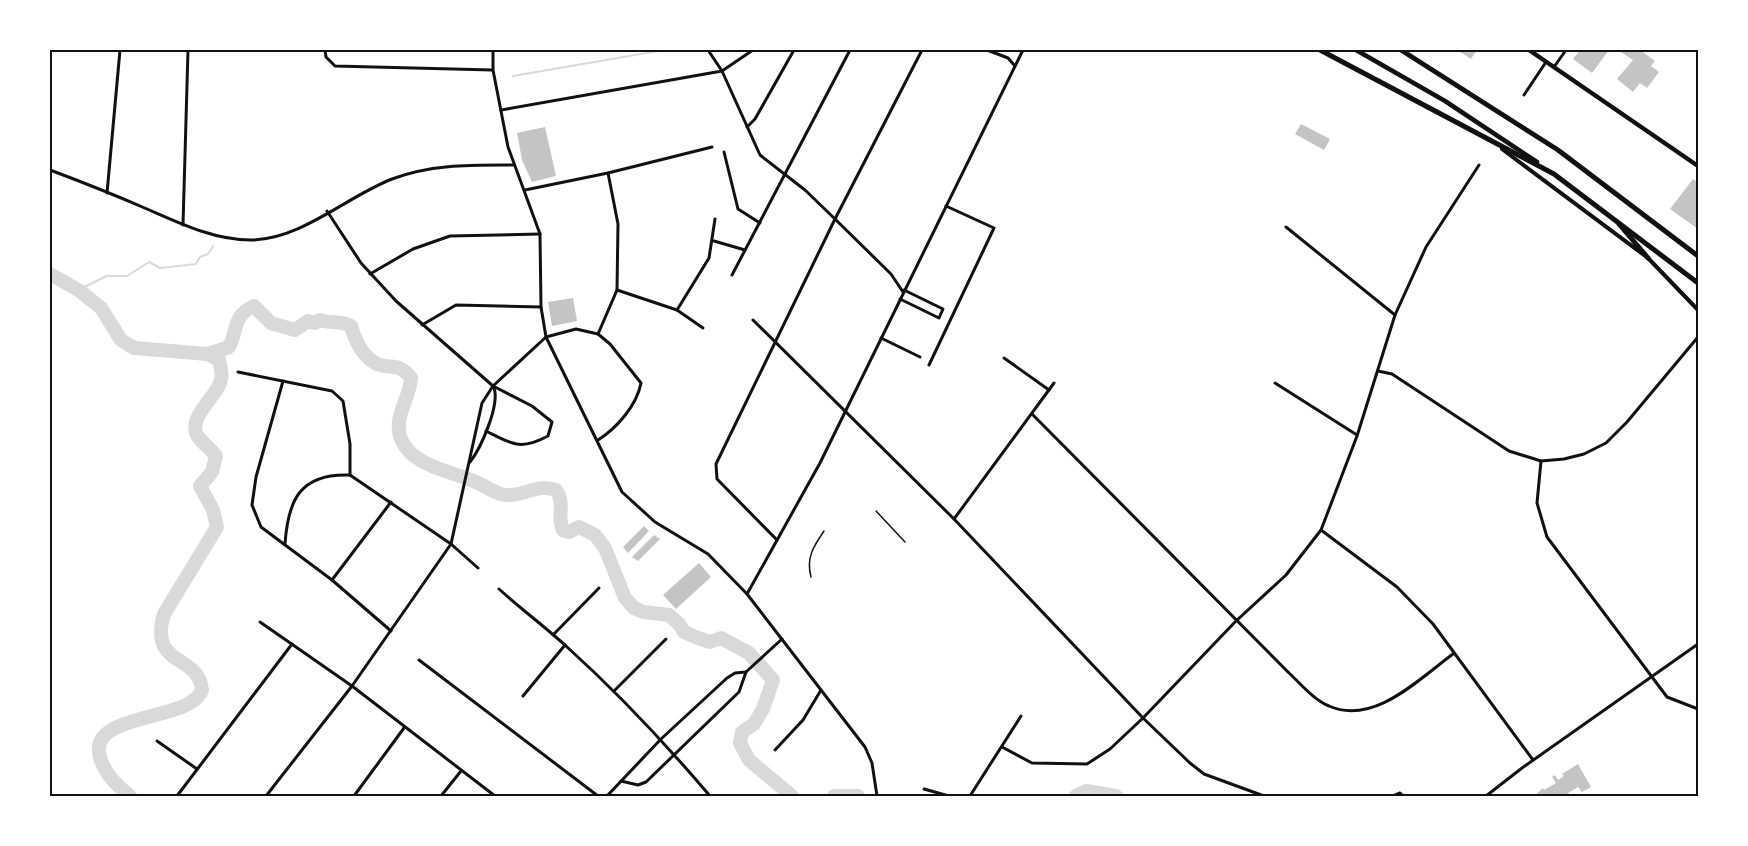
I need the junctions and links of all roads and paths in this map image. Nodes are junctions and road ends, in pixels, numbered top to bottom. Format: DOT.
graph roads {
  1 [pos="120,50"];
  2 [pos="188,50"];
  3 [pos="325,50"];
  4 [pos="493,50"];
  5 [pos="753,50"];
  6 [pos="794,50"];
  7 [pos="850,50"];
  8 [pos="922,50"];
  9 [pos="987,50"];
  10 [pos="1023,50"];
  11 [pos="1320,50"];
  12 [pos="1356,50"];
  13 [pos="1401,50"];
  14 [pos="1529,50"];
  15 [pos="1566,50"];
  16 [pos="708,51"];
  17 [pos="1546,62"];
  18 [pos="1015,66"];
  19 [pos="1554,67"];
  20 [pos="493,70"];
  21 [pos="722,71"];
  22 [pos="1524,95"];
  23 [pos="501,110"];
  24 [pos="747,127"];
  25 [pos="1497,145"];
  26 [pos="711,147"];
  27 [pos="724,152"];
  28 [pos="513,165"];
  29 [pos="1479,165"];
  30 [pos="1698,166"];
  31 [pos="50,170"];
  32 [pos="609,173"];
  33 [pos="784,174"];
  34 [pos="1554,174"];
  35 [pos="525,190"];
  36 [pos="107,193"];
  37 [pos="946,206"];
  38 [pos="327,211"];
  39 [pos="1610,213"];
  40 [pos="715,219"];
  41 [pos="835,219"];
  42 [pos="760,223"];
  43 [pos="183,225"];
  44 [pos="1286,226"];
  45 [pos="540,234"];
  46 [pos="714,241"];
  47 [pos="745,250"];
  48 [pos="1698,256"];
  49 [pos="1648,258"];
  50 [pos="370,274"];
  51 [pos="732,275"];
  52 [pos="1698,283"];
  53 [pos="617,290"];
  54 [pos="904,291"];
  55 [pos="899,299"];
  56 [pos="541,307"];
  57 [pos="677,310"];
  58 [pos="1698,310"];
  59 [pos="1395,315"];
  60 [pos="753,320"];
  61 [pos="422,324"];
  62 [pos="703,328"];
  63 [pos="598,334"];
  64 [pos="546,337"];
  65 [pos="1698,337"];
  66 [pos="880,338"];
  67 [pos="776,344"];
  68 [pos="920,357"];
  69 [pos="1004,358"];
  70 [pos="929,365"];
  71 [pos="1378,371"];
  72 [pos="238,372"];
  73 [pos="283,381"];
  74 [pos="1054,382"];
  75 [pos="1275,384"];
  76 [pos="493,386"];
  77 [pos="1049,390"];
  78 [pos="843,412"];
  79 [pos="1032,414"];
  80 [pos="486,431"];
  81 [pos="1357,436"];
  82 [pos="598,440"];
  83 [pos="1541,461"];
  84 [pos="470,462"];
  85 [pos="350,475"];
  86 [pos="391,502"];
  87 [pos="876,511"];
  88 [pos="954,519"];
  89 [pos="1321,530"];
  90 [pos="824,531"];
  91 [pos="777,540"];
  92 [pos="906,542"];
  93 [pos="285,544"];
  94 [pos="451,544"];
  95 [pos="478,568"];
  96 [pos="811,577"];
  97 [pos="332,580"];
  98 [pos="599,588"];
  99 [pos="499,589"];
  100 [pos="747,594"];
  101 [pos="1236,621"];
  102 [pos="260,622"];
  103 [pos="391,631"];
  104 [pos="553,635"];
  105 [pos="666,639"];
  106 [pos="782,639"];
  107 [pos="292,644"];
  108 [pos="1698,644"];
  109 [pos="565,645"];
  110 [pos="1453,654"];
  111 [pos="419,660"];
  112 [pos="746,672"];
  113 [pos="1651,676"];
  114 [pos="352,686"];
  115 [pos="821,690"];
  116 [pos="614,691"];
  117 [pos="523,696"];
  118 [pos="1698,709"];
  119 [pos="1021,716"];
  120 [pos="1143,718"];
  121 [pos="404,728"];
  122 [pos="661,739"];
  123 [pos="157,741"];
  124 [pos="1002,747"];
  125 [pos="775,750"];
  126 [pos="674,754"];
  127 [pos="1533,760"];
  128 [pos="197,769"];
  129 [pos="461,771"];
  130 [pos="621,781"];
  131 [pos="924,789"];
  132 [pos="177,796"];
  133 [pos="266,796"];
  134 [pos="354,796"];
  135 [pos="441,796"];
  136 [pos="495,796"];
  137 [pos="597,796"];
  138 [pos="607,796"];
  139 [pos="710,796"];
  140 [pos="877,796"];
  141 [pos="949,796"];
  142 [pos="970,796"];
  143 [pos="1264,796"];
  144 [pos="1393,796"];
  145 [pos="1403,796"];
  146 [pos="1486,796"];
  1 -- 36 [label="street"];
  2 -- 43 [label="street"];
  3 -- 20 [label="street"];
  4 -- 20 [label="street"];
  5 -- 21 [label="street"];
  6 -- 24 [label="street"];
  7 -- 33 [label="street"];
  8 -- 41 [label="street"];
  9 -- 18 [label="street"];
  10 -- 18 [label="street"];
  11 -- 25 [label="highway"];
  12 -- 34 [label="main road"];
  13 -- 48 [label="highway"];
  14 -- 17 [label="main road"];
  15 -- 19 [label="street"];
  16 -- 21 [label="street"];
  17 -- 19 [label="main road"];
  17 -- 22 [label="street"];
  18 -- 37 [label="street"];
  19 -- 30 [label="main road"];
  20 -- 23 [label="street"];
  21 -- 23 [label="street"];
  21 -- 24 [label="street"];
  23 -- 28 [label="street"];
  24 -- 33 [label="street"];
  25 -- 34 [label="highway"];
  25 -- 49 [label="street"];
  26 -- 32 [label="street"];
  27 -- 42 [label="street"];
  28 -- 35 [label="street"];
  28 -- 38 [label="street"];
  29 -- 59 [label="street"];
  31 -- 36 [label="street"];
  32 -- 35 [label="street"];
  32 -- 53 [label="street"];
  33 -- 41 [label="street"];
  33 -- 42 [label="street"];
  34 -- 39 [label="highway"];
  35 -- 45 [label="street"];
  36 -- 43 [label="street"];
  37 -- 54 [label="street"];
  37 -- 70 [label="street"];
  38 -- 43 [label="street"];
  38 -- 50 [label="street"];
  39 -- 49 [label="highway"];
  39 -- 52 [label="highway"];
  40 -- 46 [label="street"];
  41 -- 54 [label="street"];
  41 -- 67 [label="street"];
  42 -- 47 [label="street"];
  44 -- 59 [label="street"];
  45 -- 50 [label="street"];
  45 -- 56 [label="street"];
  46 -- 47 [label="street"];
  46 -- 57 [label="street"];
  47 -- 51 [label="street"];
  49 -- 58 [label="street"];
  50 -- 61 [label="street"];
  53 -- 57 [label="street"];
  53 -- 63 [label="street"];
  54 -- 55 [label="street"];
  54 -- 55 [label="street"];
  55 -- 66 [label="street"];
  56 -- 61 [label="street"];
  56 -- 64 [label="street"];
  57 -- 62 [label="street"];
  59 -- 71 [label="street"];
  60 -- 67 [label="street"];
  61 -- 76 [label="street"];
  63 -- 64 [label="street"];
  63 -- 82 [label="street"];
  64 -- 76 [label="street"];
  64 -- 82 [label="street"];
  65 -- 83 [label="street"];
  66 -- 68 [label="street"];
  66 -- 78 [label="street"];
  67 -- 78 [label="street"];
  67 -- 91 [label="street"];
  69 -- 77 [label="street"];
  71 -- 81 [label="street"];
  71 -- 83 [label="street"];
  72 -- 73 [label="street"];
  73 -- 85 [label="street"];
  73 -- 93 [label="street"];
  74 -- 77 [label="street"];
  75 -- 81 [label="street"];
  76 -- 80 [label="street"];
  76 -- 80 [label="street"];
  76 -- 84 [label="street"];
  77 -- 79 [label="street"];
  78 -- 88 [label="street"];
  78 -- 91 [label="street"];
  79 -- 88 [label="street"];
  79 -- 101 [label="street"];
  80 -- 84 [label="street"];
  81 -- 89 [label="street"];
  82 -- 100 [label="street"];
  83 -- 113 [label="street"];
  84 -- 94 [label="street"];
  85 -- 86 [label="street"];
  85 -- 93 [label="street"];
  86 -- 94 [label="street"];
  86 -- 97 [label="street"];
  87 -- 92 [label="lane"];
  88 -- 120 [label="street"];
  89 -- 101 [label="street"];
  89 -- 110 [label="street"];
  90 -- 96 [label="lane"];
  91 -- 100 [label="street"];
  93 -- 97 [label="street"];
  94 -- 95 [label="street"];
  94 -- 103 [label="street"];
  97 -- 103 [label="street"];
  98 -- 104 [label="street"];
  99 -- 104 [label="street"];
  100 -- 106 [label="street"];
  101 -- 110 [label="street"];
  101 -- 120 [label="street"];
  102 -- 107 [label="street"];
  103 -- 114 [label="street"];
  104 -- 109 [label="street"];
  105 -- 116 [label="street"];
  106 -- 112 [label="street"];
  106 -- 115 [label="street"];
  107 -- 114 [label="street"];
  107 -- 128 [label="street"];
  108 -- 113 [label="street"];
  109 -- 116 [label="street"];
  109 -- 117 [label="street"];
  110 -- 127 [label="street"];
  111 -- 137 [label="street"];
  112 -- 122 [label="street"];
  112 -- 126 [label="street"];
  113 -- 118 [label="street"];
  113 -- 127 [label="street"];
  114 -- 121 [label="street"];
  114 -- 133 [label="street"];
  115 -- 125 [label="street"];
  115 -- 140 [label="street"];
  116 -- 122 [label="street"];
  119 -- 124 [label="street"];
  120 -- 124 [label="street"];
  120 -- 143 [label="street"];
  121 -- 129 [label="street"];
  121 -- 134 [label="street"];
  122 -- 126 [label="street"];
  122 -- 130 [label="street"];
  123 -- 128 [label="street"];
  124 -- 142 [label="street"];
  126 -- 130 [label="street"];
  126 -- 139 [label="street"];
  127 -- 146 [label="street"];
  128 -- 132 [label="street"];
  129 -- 135 [label="street"];
  129 -- 136 [label="street"];
  130 -- 138 [label="street"];
  131 -- 141 [label="street"];
  144 -- 145 [label="street"];
}
